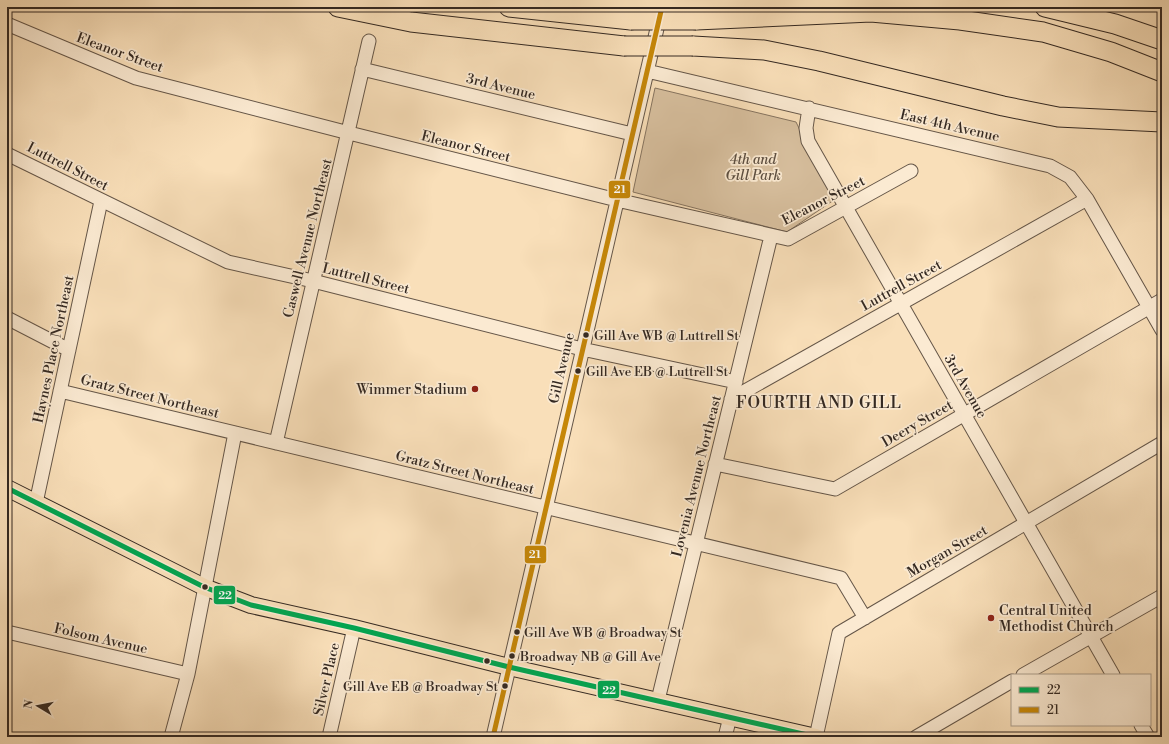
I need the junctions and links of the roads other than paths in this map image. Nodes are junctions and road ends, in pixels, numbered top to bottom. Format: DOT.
graph roads {
  1 [pos="338,7"];
  2 [pos="510,7"];
  3 [pos="662,7"];
  4 [pos="1045,7"];
  5 [pos="7,24"];
  6 [pos="1162,40"];
  7 [pos="369,41"];
  8 [pos="362,69"];
  9 [pos="647,71"];
  10 [pos="1162,72"];
  11 [pos="809,108"];
  12 [pos="1162,122"];
  13 [pos="349,134"];
  14 [pos="632,134"];
  15 [pos="7,154"];
  16 [pos="911,171"];
  17 [pos="1087,199"];
  18 [pos="617,200"];
  19 [pos="101,201"];
  20 [pos="846,207"];
  21 [pos="771,236"];
  22 [pos="313,281"];
  23 [pos="1162,300"];
  24 [pos="901,303"];
  25 [pos="1149,307"];
  26 [pos="7,318"];
  27 [pos="1162,330"];
  28 [pos="582,349"];
  29 [pos="68,350"];
  30 [pos="736,382"];
  31 [pos="60,391"];
  32 [pos="731,399"];
  33 [pos="964,414"];
  34 [pos="234,433"];
  35 [pos="276,443"];
  36 [pos="1162,443"];
  37 [pos="715,464"];
  38 [pos="7,488"];
  39 [pos="36,503"];
  40 [pos="546,508"];
  41 [pos="1026,523"];
  42 [pos="696,544"];
  43 [pos="204,587"];
  44 [pos="1162,596"];
  45 [pos="865,618"];
  46 [pos="354,628"];
  47 [pos="8,635"];
  48 [pos="1090,636"];
  49 [pos="509,667"];
  50 [pos="188,674"];
  51 [pos="1025,674"];
  52 [pos="1112,674"];
  53 [pos="1011,682"];
  54 [pos="658,700"];
  55 [pos="730,718"];
  56 [pos="1142,726"];
  57 [pos="170,737"];
  58 [pos="328,737"];
  59 [pos="493,737"];
  60 [pos="725,737"];
  61 [pos="816,737"];
  62 [pos="916,737"];
  63 [pos="1148,737"];
  1 -- 12 [label="highway, bridge"];
  2 -- 10 [label="highway, bridge"];
  3 -- 9 [label="street, Gill Avenue"];
  4 -- 6 [label="highway"];
  5 -- 13 [label="street, Eleanor Street"];
  7 -- 8 [label="street, Caswell Avenue Northeast"];
  8 -- 13 [label="street, Caswell Avenue Northeast"];
  8 -- 14 [label="street, 3rd Avenue"];
  9 -- 11 [label="street, East 4th Avenue"];
  9 -- 14 [label="street, Gill Avenue"];
  11 -- 17 [label="street, East 4th Avenue"];
  11 -- 20 [label="street, 3rd Avenue"];
  13 -- 18 [label="street, Eleanor Street"];
  13 -- 22 [label="street, Caswell Avenue Northeast"];
  14 -- 18 [label="street, Gill Avenue"];
  15 -- 19 [label="street, Luttrell Street"];
  16 -- 20 [label="street, Eleanor Street"];
  17 -- 24 [label="street, Luttrell Street"];
  17 -- 25 [label="street, East 4th Avenue"];
  18 -- 21 [label="street, Eleanor Street"];
  18 -- 28 [label="street, Gill Avenue"];
  19 -- 22 [label="street, Luttrell Street"];
  19 -- 29 [label="street, Haynes Place Northeast"];
  20 -- 21 [label="street, Eleanor Street"];
  20 -- 24 [label="street, 3rd Avenue"];
  21 -- 30 [label="street, Lovenia Avenue Northeast"];
  22 -- 28 [label="street, Luttrell Street"];
  22 -- 35 [label="street, Caswell Avenue Northeast"];
  23 -- 25 [label="street, Deery Street"];
  24 -- 32 [label="street, Luttrell Street"];
  24 -- 33 [label="street, 3rd Avenue"];
  25 -- 27 [label="street, East 4th Avenue"];
  25 -- 33 [label="street, Deery Street"];
  26 -- 29 [label="street"];
  28 -- 30 [label="street, Luttrell Street"];
  28 -- 40 [label="street, Gill Avenue"];
  29 -- 31 [label="street, Haynes Place Northeast"];
  30 -- 32 [label="street, Lovenia Avenue Northeast"];
  31 -- 34 [label="street, Gratz Street Northeast"];
  31 -- 39 [label="street, Haynes Place Northeast"];
  32 -- 37 [label="street, Lovenia Avenue Northeast"];
  33 -- 37 [label="street, Deery Street"];
  33 -- 41 [label="street, 3rd Avenue"];
  34 -- 35 [label="street, Gratz Street Northeast"];
  34 -- 43 [label="street"];
  35 -- 40 [label="street, Gratz Street Northeast"];
  36 -- 41 [label="street, Morgan Street"];
  37 -- 42 [label="street, Lovenia Avenue Northeast"];
  38 -- 39 [label="main road"];
  39 -- 43 [label="main road"];
  40 -- 42 [label="street, Gratz Street Northeast"];
  40 -- 49 [label="street, Gill Avenue"];
  41 -- 45 [label="street, Morgan Street"];
  41 -- 48 [label="street, 3rd Avenue"];
  42 -- 45 [label="street, Gratz Street Northeast"];
  42 -- 54 [label="street, Lovenia Avenue Northeast"];
  43 -- 46 [label="main road"];
  43 -- 50 [label="street"];
  44 -- 48 [label="street"];
  45 -- 61 [label="street, Morgan Street"];
  46 -- 49 [label="main road"];
  46 -- 58 [label="street, Silver Place"];
  47 -- 50 [label="street, Folsom Avenue"];
  48 -- 51 [label="street"];
  48 -- 52 [label="street, 3rd Avenue"];
  49 -- 54 [label="main road"];
  49 -- 59 [label="street, Gill Avenue"];
  50 -- 57 [label="street"];
  53 -- 62 [label="street"];
  54 -- 55 [label="main road"];
  55 -- 60 [label="street"];
  55 -- 61 [label="main road"];
  56 -- 63 [label="street"];
}
